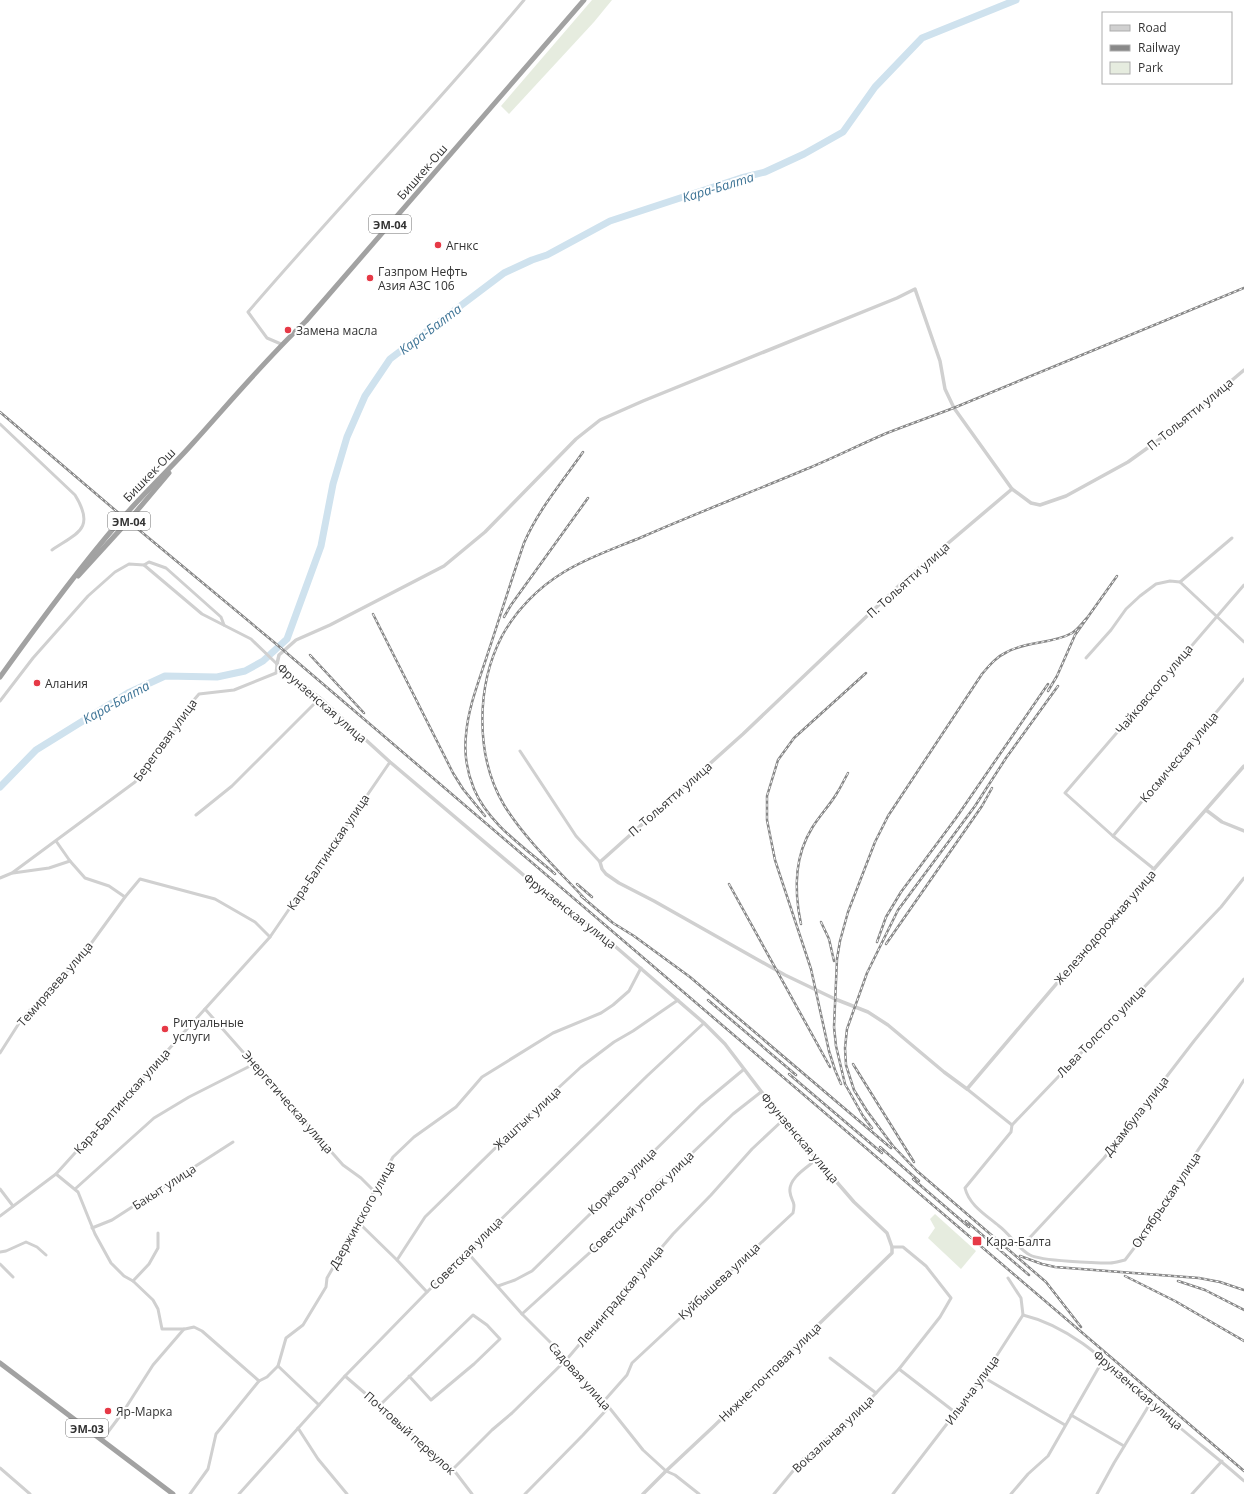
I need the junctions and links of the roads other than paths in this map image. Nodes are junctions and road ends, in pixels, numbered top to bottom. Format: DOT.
graph roads {
  1 [pos="524,0"];
  2 [pos="584,0"];
  3 [pos="281,344"];
  4 [pos="1244,370"];
  5 [pos="0,424"];
  6 [pos="1012,489"];
  7 [pos="1232,538"];
  8 [pos="52,550"];
  9 [pos="144,565"];
  10 [pos="1180,582"];
  11 [pos="1244,585"];
  12 [pos="1216,617"];
  13 [pos="224,625"];
  14 [pos="1244,642"];
  15 [pos="1086,658"];
  16 [pos="277,664"];
  17 [pos="0,677"];
  18 [pos="1244,679"];
  19 [pos="320,698"];
  20 [pos="0,701"];
  21 [pos="520,751"];
  22 [pos="390,762"];
  23 [pos="1244,766"];
  24 [pos="1206,810"];
  25 [pos="196,815"];
  26 [pos="1244,831"];
  27 [pos="1113,836"];
  28 [pos="56,841"];
  29 [pos="70,861"];
  30 [pos="600,862"];
  31 [pos="1154,869"];
  32 [pos="12,874"];
  33 [pos="0,878"];
  34 [pos="1244,878"];
  35 [pos="125,896"];
  36 [pos="270,937"];
  37 [pos="641,968"];
  38 [pos="1244,980"];
  39 [pos="678,1000"];
  40 [pos="205,1009"];
  41 [pos="704,1023"];
  42 [pos="0,1054"];
  43 [pos="254,1064"];
  44 [pos="743,1070"];
  45 [pos="1244,1080"];
  46 [pos="967,1089"];
  47 [pos="761,1092"];
  48 [pos="783,1120"];
  49 [pos="1012,1125"];
  50 [pos="233,1142"];
  51 [pos="817,1159"];
  52 [pos="56,1174"];
  53 [pos="965,1188"];
  54 [pos="0,1189"];
  55 [pos="75,1190"];
  56 [pos="374,1192"];
  57 [pos="14,1206"];
  58 [pos="0,1216"];
  59 [pos="359,1223"];
  60 [pos="92,1228"];
  61 [pos="158,1233"];
  62 [pos="892,1247"];
  63 [pos="1021,1247"];
  64 [pos="0,1252"];
  65 [pos="467,1252"];
  66 [pos="46,1255"];
  67 [pos="397,1260"];
  68 [pos="0,1264"];
  69 [pos="13,1277"];
  70 [pos="1008,1278"];
  71 [pos="133,1281"];
  72 [pos="498,1286"];
  73 [pos="427,1292"];
  74 [pos="522,1314"];
  75 [pos="1023,1315"];
  76 [pos="185,1329"];
  77 [pos="830,1358"];
  78 [pos="567,1359"];
  79 [pos="1103,1360"];
  80 [pos="0,1363"];
  81 [pos="278,1366"];
  82 [pos="899,1369"];
  83 [pos="345,1376"];
  84 [pos="409,1376"];
  85 [pos="983,1377"];
  86 [pos="259,1381"];
  87 [pos="876,1393"];
  88 [pos="604,1401"];
  89 [pos="1151,1402"];
  90 [pos="319,1405"];
  91 [pos="380,1405"];
  92 [pos="608,1407"];
  93 [pos="956,1412"];
  94 [pos="1071,1415"];
  95 [pos="1065,1425"];
  96 [pos="298,1428"];
  97 [pos="102,1440"];
  98 [pos="1124,1446"];
  99 [pos="1222,1461"];
  100 [pos="0,1468"];
  101 [pos="453,1469"];
  102 [pos="666,1471"];
  103 [pos="1244,1481"];
  104 [pos="30,1494"];
  105 [pos="173,1494"];
  106 [pos="190,1494"];
  107 [pos="239,1494"];
  108 [pos="347,1494"];
  109 [pos="472,1494"];
  110 [pos="525,1494"];
  111 [pos="642,1494"];
  112 [pos="699,1494"];
  113 [pos="774,1494"];
  114 [pos="893,1494"];
  115 [pos="1011,1494"];
  116 [pos="1096,1494"];
  117 [pos="1192,1494"];
  1 -- 3 [label="street"];
  2 -- 3 [label="highway, Бишкек-Ош / ЭМ-04"];
  3 -- 17 [label="highway, Бишкек-Ош / ЭМ-04"];
  4 -- 6 [label="street, П. Тольятти улица"];
  5 -- 8 [label="street"];
  6 -- 16 [label="street"];
  6 -- 30 [label="street, П. Тольятти улица"];
  7 -- 10 [label="street"];
  9 -- 13 [label="street, Фрунзенская улица"];
  9 -- 13 [label="street"];
  9 -- 20 [label="street"];
  10 -- 12 [label="street"];
  10 -- 15 [label="street"];
  11 -- 12 [label="street, Чайковского улица"];
  12 -- 14 [label="street"];
  12 -- 27 [label="street, Чайковского улица"];
  13 -- 16 [label="street, Фрунзенская улица"];
  16 -- 19 [label="street, Фрунзенская улица"];
  16 -- 28 [label="street, Береговая улица"];
  18 -- 27 [label="street, Космическая улица"];
  19 -- 22 [label="street, Фрунзенская улица"];
  19 -- 25 [label="street"];
  21 -- 30 [label="street"];
  22 -- 36 [label="street, Кара-Балтинская улица"];
  22 -- 37 [label="street, Фрунзенская улица"];
  23 -- 24 [label="street, Железнодорожная улица"];
  24 -- 26 [label="street"];
  24 -- 31 [label="street, Железнодорожная улица"];
  27 -- 31 [label="street"];
  28 -- 29 [label="street"];
  28 -- 32 [label="street, Береговая улица"];
  29 -- 32 [label="street"];
  29 -- 35 [label="street"];
  30 -- 46 [label="street"];
  31 -- 46 [label="street, Железнодорожная улица"];
  32 -- 33 [label="street, Береговая улица"];
  34 -- 49 [label="street, Льва Толстого улица"];
  35 -- 36 [label="street, Темирязева улица"];
  35 -- 42 [label="street, Темирязева улица"];
  36 -- 40 [label="street, Кара-Балтинская улица"];
  37 -- 39 [label="street, Фрунзенская улица"];
  37 -- 56 [label="street, Дзержинского улица"];
  38 -- 63 [label="street, Джамбула улица"];
  39 -- 41 [label="street, Фрунзенская улица"];
  39 -- 67 [label="street, Жаштык улица"];
  40 -- 43 [label="street, Энергетическая улица"];
  40 -- 52 [label="street, Кара-Балтинская улица"];
  41 -- 44 [label="street, Фрунзенская улица"];
  41 -- 65 [label="street, Советская улица"];
  43 -- 55 [label="street"];
  43 -- 56 [label="street, Энергетическая улица"];
  44 -- 47 [label="street, Фрунзенская улица"];
  44 -- 72 [label="street, Коржова улица"];
  45 -- 63 [label="street, Октябрьская улица"];
  46 -- 49 [label="street"];
  47 -- 48 [label="street, Фрунзенская улица"];
  47 -- 74 [label="street, Советский уголок улица"];
  48 -- 51 [label="street, Фрунзенская улица"];
  48 -- 78 [label="street, Ленинградская улица"];
  49 -- 53 [label="street, Льва Толстого улица"];
  50 -- 60 [label="street, Бакыт улица"];
  51 -- 62 [label="street, Фрунзенская улица"];
  51 -- 88 [label="street, Куйбышева улица"];
  52 -- 55 [label="street"];
  52 -- 57 [label="street, Кара-Балтинская улица"];
  53 -- 63 [label="street, Октябрьская улица"];
  54 -- 57 [label="street"];
  55 -- 60 [label="street"];
  56 -- 59 [label="street, Дзержинского улица"];
  57 -- 58 [label="street, Кара-Балтинская улица"];
  59 -- 67 [label="street"];
  59 -- 81 [label="street, Дзержинского улица"];
  60 -- 71 [label="street"];
  61 -- 71 [label="street"];
  62 -- 82 [label="street, Вокзальная улица"];
  62 -- 102 [label="street, Нижне-почтовая улица"];
  64 -- 66 [label="street"];
  65 -- 72 [label="street, Садовая улица"];
  65 -- 73 [label="street, Советская улица"];
  67 -- 73 [label="street"];
  68 -- 69 [label="street"];
  70 -- 75 [label="street"];
  71 -- 76 [label="street"];
  72 -- 74 [label="street, Садовая улица"];
  73 -- 83 [label="street, Советская улица"];
  74 -- 78 [label="street, Садовая улица"];
  75 -- 79 [label="street, Фрунзенская улица"];
  75 -- 85 [label="street, Ильича улица"];
  76 -- 86 [label="street"];
  76 -- 97 [label="street"];
  77 -- 87 [label="street"];
  78 -- 88 [label="street, Садовая улица"];
  78 -- 101 [label="street, Ленинградская улица"];
  79 -- 89 [label="street, Фрунзенская улица"];
  79 -- 94 [label="street"];
  80 -- 97 [label="highway, ЭМ-03"];
  81 -- 86 [label="street, Дзержинского улица"];
  81 -- 90 [label="street"];
  82 -- 87 [label="street, Вокзальная улица"];
  82 -- 93 [label="street"];
  83 -- 90 [label="street, Советская улица"];
  83 -- 91 [label="street, Почтовый переулок"];
  84 -- 84 [label="street"];
  84 -- 91 [label="street"];
  85 -- 93 [label="street, Ильича улица"];
  85 -- 95 [label="street"];
  86 -- 106 [label="street"];
  87 -- 113 [label="street, Вокзальная улица"];
  88 -- 92 [label="street, Садовая улица"];
  89 -- 98 [label="street"];
  89 -- 99 [label="street, Фрунзенская улица"];
  90 -- 96 [label="street, Советская улица"];
  91 -- 101 [label="street, Почтовый переулок"];
  92 -- 102 [label="street, Садовая улица"];
  92 -- 110 [label="street"];
  93 -- 114 [label="street, Ильича улица"];
  94 -- 95 [label="street"];
  94 -- 98 [label="street"];
  95 -- 115 [label="street"];
  96 -- 107 [label="street, Советская улица"];
  96 -- 108 [label="street"];
  97 -- 105 [label="highway, ЭМ-03"];
  98 -- 116 [label="street"];
  99 -- 103 [label="street, Фрунзенская улица"];
  99 -- 117 [label="street"];
  100 -- 104 [label="street"];
  101 -- 109 [label="street, Почтовый переулок"];
  102 -- 111 [label="street, Нижне-почтовая улица"];
  102 -- 112 [label="street, Садовая улица"];
}
